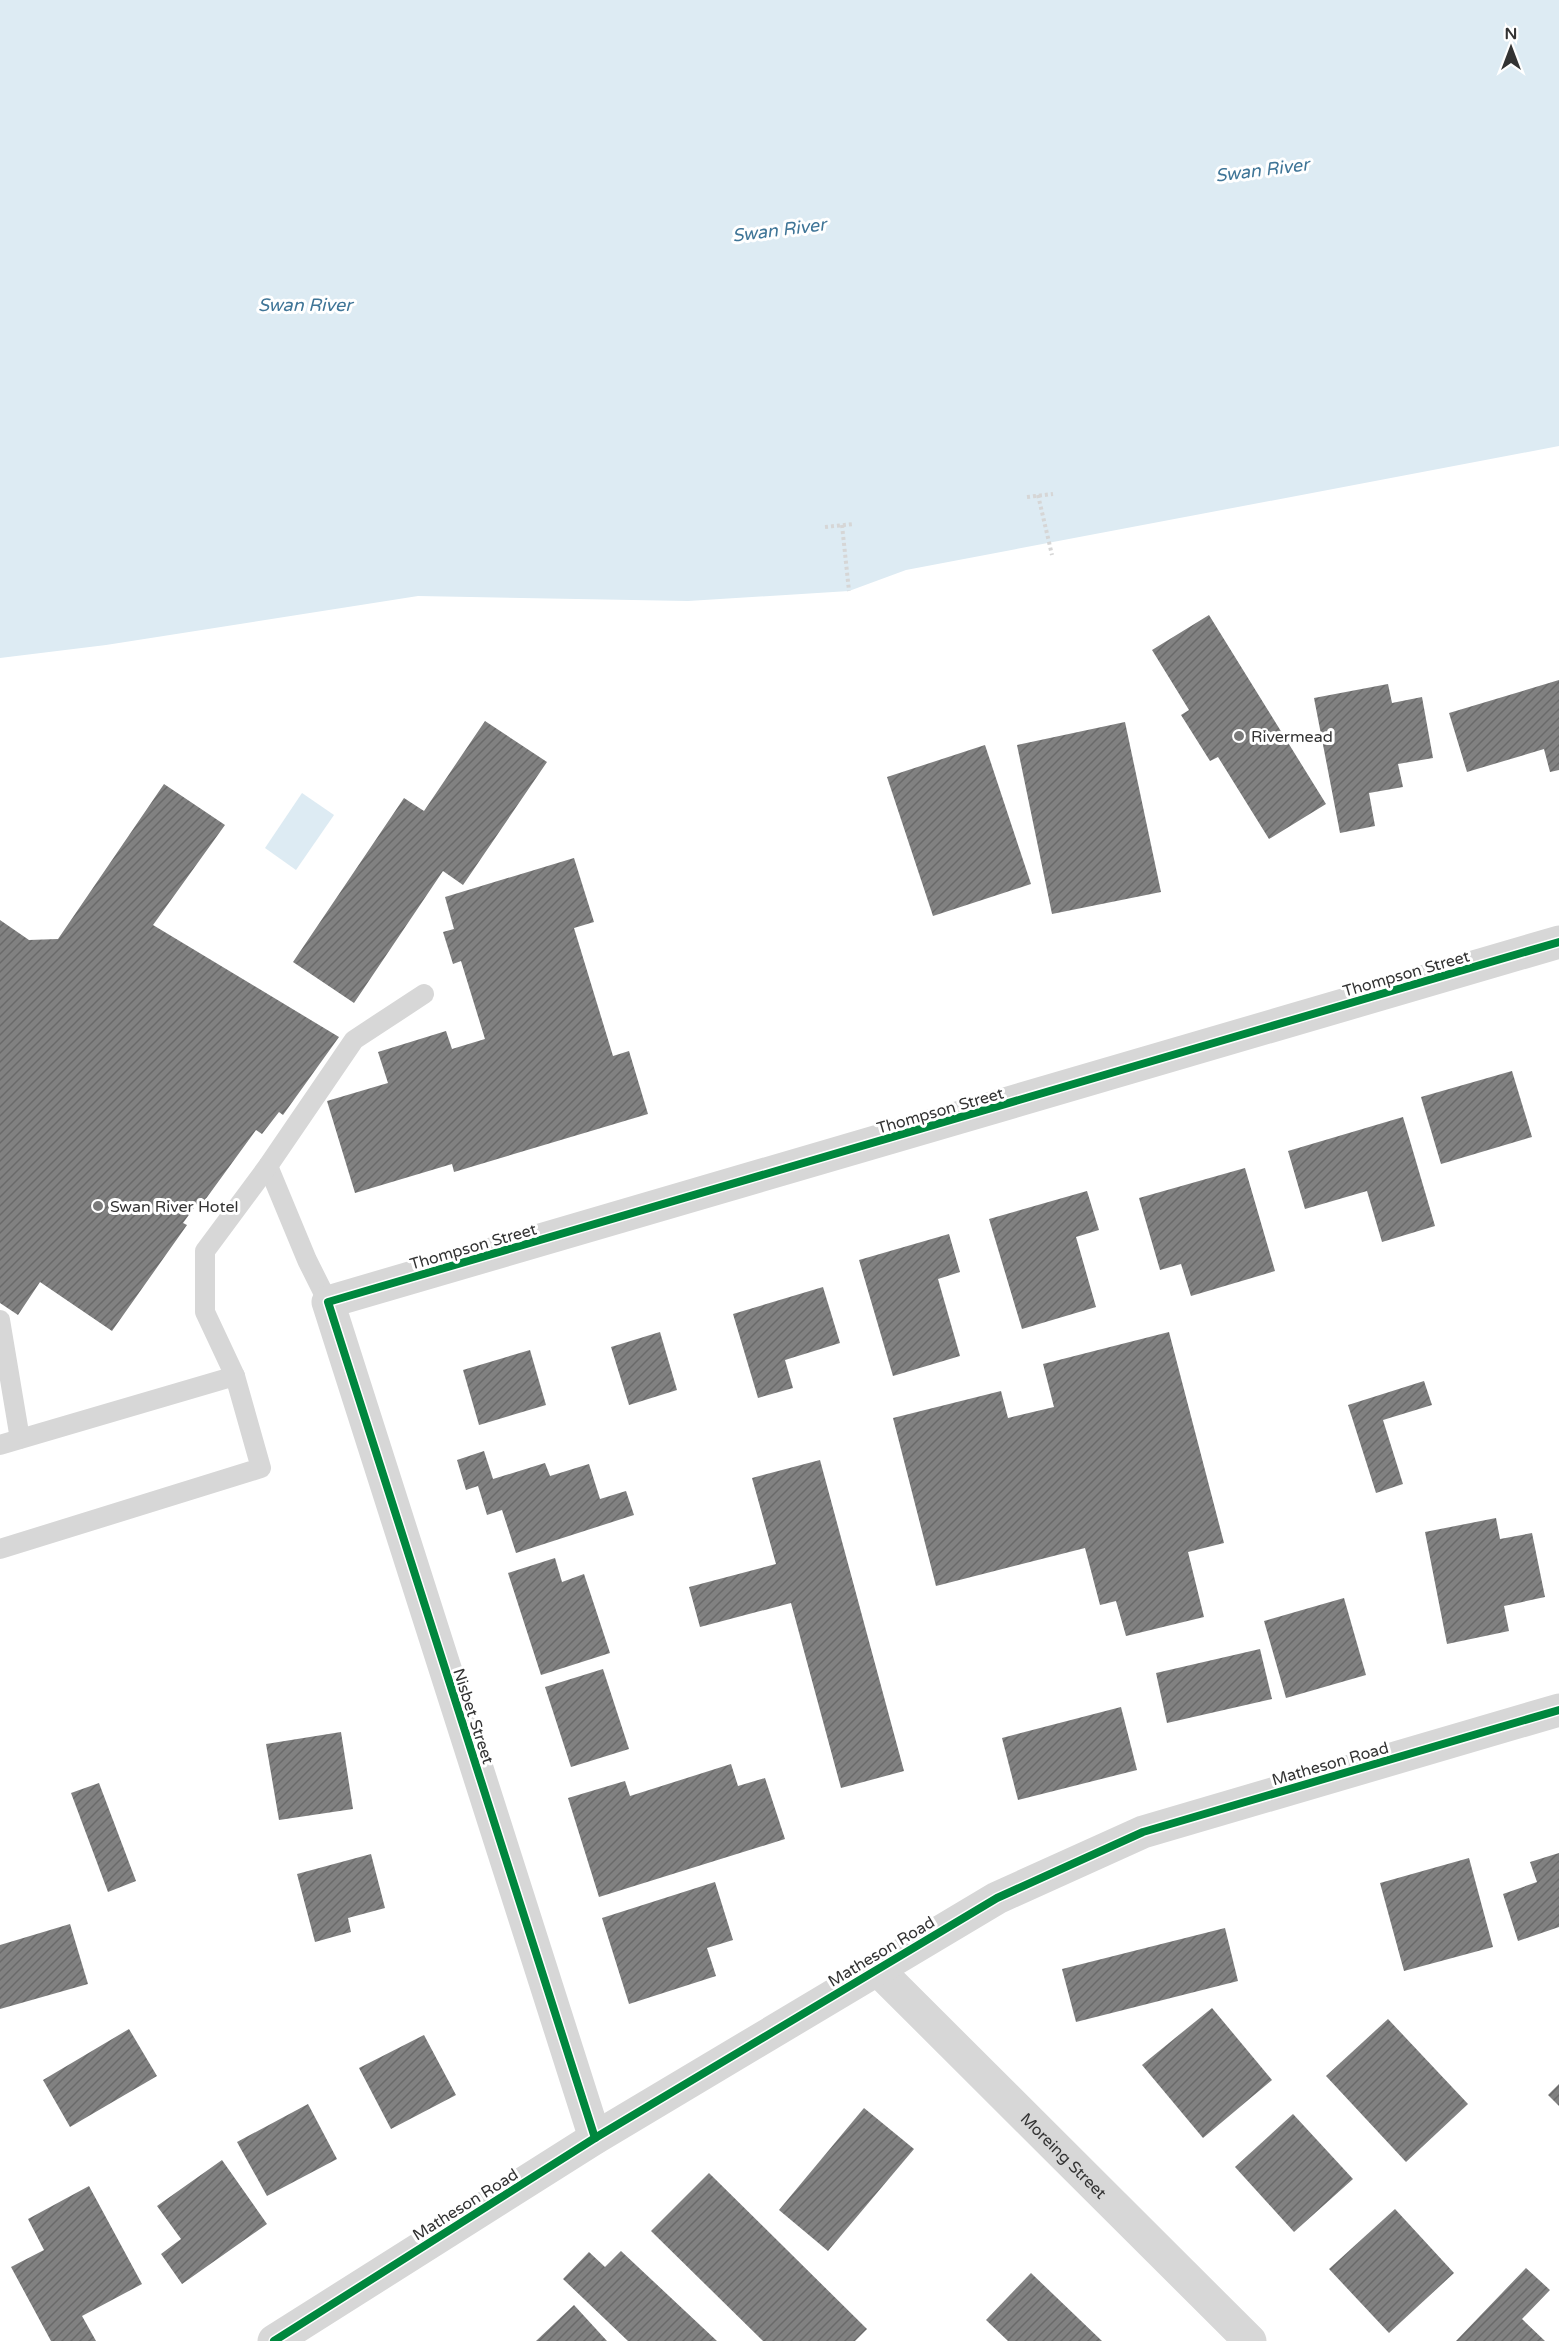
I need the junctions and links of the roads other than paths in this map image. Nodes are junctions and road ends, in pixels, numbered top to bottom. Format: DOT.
graph roads {
  1 [pos="1559,942"];
  2 [pos="424,994"];
  3 [pos="268,1166"];
  4 [pos="328,1302"];
  5 [pos="0,1320"];
  6 [pos="235,1376"];
  7 [pos="20,1439"];
  8 [pos="0,1445"];
  9 [pos="0,1549"];
  10 [pos="1559,1710"];
  11 [pos="878,1969"];
  12 [pos="595,2138"];
  13 [pos="274,2341"];
  14 [pos="1250,2341"];
  1 -- 4 [label="street, Thompson Street"];
  2 -- 3 [label="lane"];
  3 -- 4 [label="lane"];
  3 -- 6 [label="lane"];
  4 -- 12 [label="street, Nisbet Street"];
  5 -- 7 [label="lane"];
  6 -- 7 [label="lane"];
  6 -- 9 [label="lane"];
  7 -- 8 [label="lane"];
  10 -- 11 [label="street, Matheson Road"];
  11 -- 12 [label="street, Matheson Road"];
  11 -- 14 [label="street, Moreing Street"];
  12 -- 13 [label="street, Matheson Road"];
}
